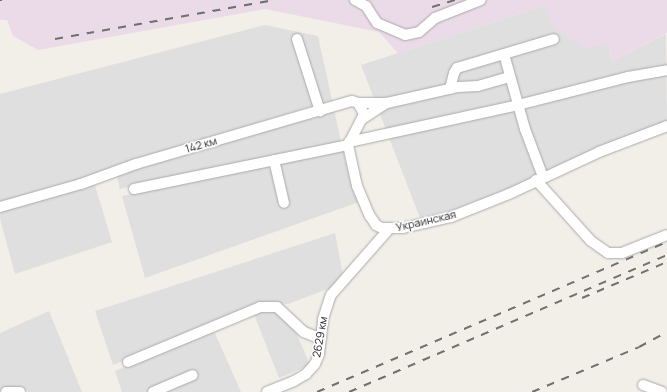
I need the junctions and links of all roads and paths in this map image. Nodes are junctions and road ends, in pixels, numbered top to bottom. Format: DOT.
graph roads {
  1 [pos="355,0"];
  2 [pos="481,0"];
  3 [pos="297,39"];
  4 [pos="554,40"];
  5 [pos="504,54"];
  6 [pos="667,70"];
  7 [pos="510,77"];
  8 [pos="454,88"];
  9 [pos="358,103"];
  10 [pos="387,103"];
  11 [pos="518,105"];
  12 [pos="320,110"];
  13 [pos="362,119"];
  14 [pos="667,126"];
  15 [pos="349,143"];
  16 [pos="274,160"];
  17 [pos="539,179"];
  18 [pos="134,190"];
  19 [pos="284,203"];
  20 [pos="0,207"];
  21 [pos="389,229"];
  22 [pos="667,235"];
  23 [pos="321,339"];
  24 [pos="128,362"];
  25 [pos="193,375"];
  26 [pos="294,381"];
  27 [pos="643,385"];
  28 [pos="6,392"];
  29 [pos="20,392"];
  30 [pos="153,392"];
  31 [pos="267,392"];
  32 [pos="280,392"];
  33 [pos="662,392"];
  1 -- 2 [label="street"];
  3 -- 12 [label="street"];
  4 -- 5 [label="street"];
  5 -- 7 [label="street"];
  5 -- 8 [label="street"];
  6 -- 11 [label="street"];
  7 -- 8 [label="street"];
  7 -- 11 [label="street"];
  8 -- 10 [label="street"];
  9 -- 10 [label="street, 142 км"];
  9 -- 12 [label="street, 142 км"];
  9 -- 13 [label="street"];
  10 -- 13 [label="street"];
  11 -- 15 [label="street"];
  11 -- 17 [label="street"];
  12 -- 20 [label="street, 142 км"];
  13 -- 15 [label="street"];
  14 -- 17 [label="street, Украинская"];
  15 -- 16 [label="street"];
  15 -- 21 [label="street, Украинская"];
  16 -- 18 [label="street"];
  16 -- 19 [label="street"];
  17 -- 21 [label="street, Украинская"];
  17 -- 22 [label="street"];
  21 -- 23 [label="street, 2629 км"];
  23 -- 24 [label="street"];
  23 -- 26 [label="street, 2629 км"];
  25 -- 30 [label="street"];
  26 -- 31 [label="street, 2629 км"];
  26 -- 32 [label="street"];
  27 -- 33 [label="street"];
  28 -- 29 [label="street"];
}
